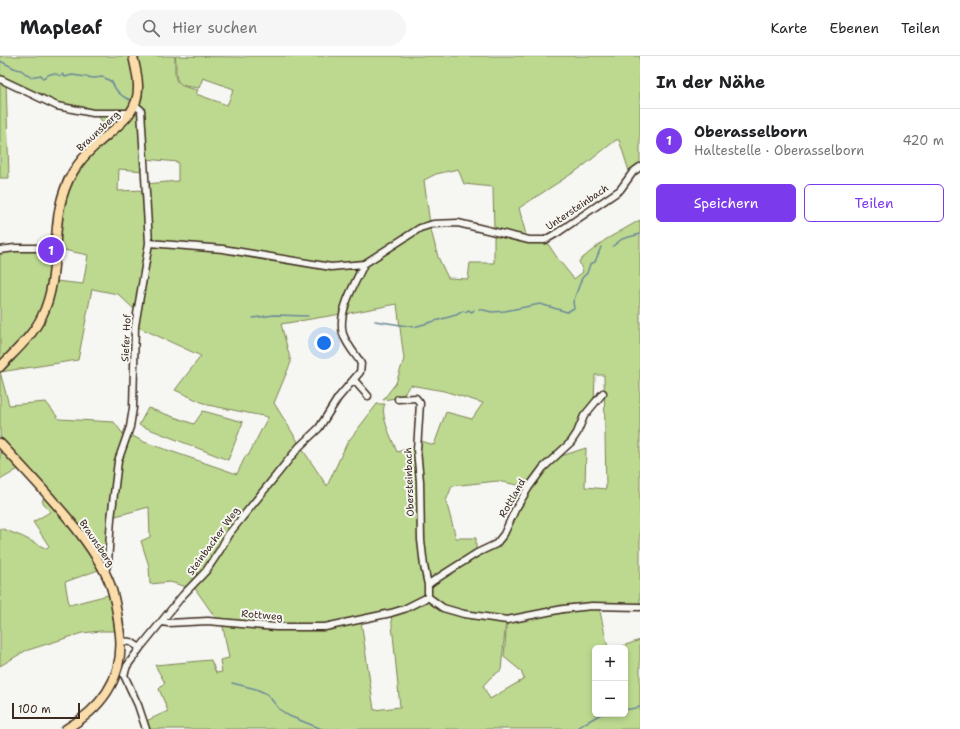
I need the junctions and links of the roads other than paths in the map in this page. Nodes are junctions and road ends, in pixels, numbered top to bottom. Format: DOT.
graph roads {
  1 [pos="133,56"];
  2 [pos="0,79"];
  3 [pos="135,106"];
  4 [pos="129,115"];
  5 [pos="640,167"];
  6 [pos="149,243"];
  7 [pos="56,248"];
  8 [pos="0,250"];
  9 [pos="364,264"];
  10 [pos="0,367"];
  11 [pos="354,380"];
  12 [pos="603,393"];
  13 [pos="368,396"];
  14 [pos="398,399"];
  15 [pos="0,443"];
  16 [pos="105,572"];
  17 [pos="428,585"];
  18 [pos="428,597"];
  19 [pos="640,607"];
  20 [pos="162,622"];
  21 [pos="120,641"];
  22 [pos="140,648"];
  23 [pos="127,666"];
  24 [pos="117,670"];
  25 [pos="66,729"];
  26 [pos="146,729"];
  1 -- 3 [label="main road, Braunsberg"];
  2 -- 4 [label="street"];
  3 -- 4 [label="main road, Braunsberg"];
  3 -- 6 [label="street, Siefer Hof"];
  4 -- 7 [label="main road, Braunsberg"];
  5 -- 9 [label="street, Untersteinbach"];
  6 -- 9 [label="street"];
  6 -- 16 [label="street, Siefer Hof"];
  7 -- 8 [label="street"];
  7 -- 10 [label="main road, Braunsberg"];
  9 -- 11 [label="street"];
  11 -- 13 [label="street"];
  11 -- 20 [label="street, Steinbacher Weg"];
  12 -- 17 [label="street, Rottland"];
  14 -- 17 [label="street, Obersteinbach"];
  15 -- 16 [label="main road, Braunsberg"];
  16 -- 21 [label="main road, Braunsberg"];
  17 -- 18 [label="street"];
  18 -- 19 [label="street"];
  18 -- 20 [label="street, Rottweg"];
  20 -- 22 [label="street, Steinbacher Weg"];
  21 -- 22 [label="street"];
  21 -- 24 [label="main road, Braunsberg"];
  22 -- 23 [label="street, Steinbacher Weg"];
  23 -- 24 [label="street"];
  23 -- 26 [label="street"];
  24 -- 25 [label="main road, Braunsberg"];
}
